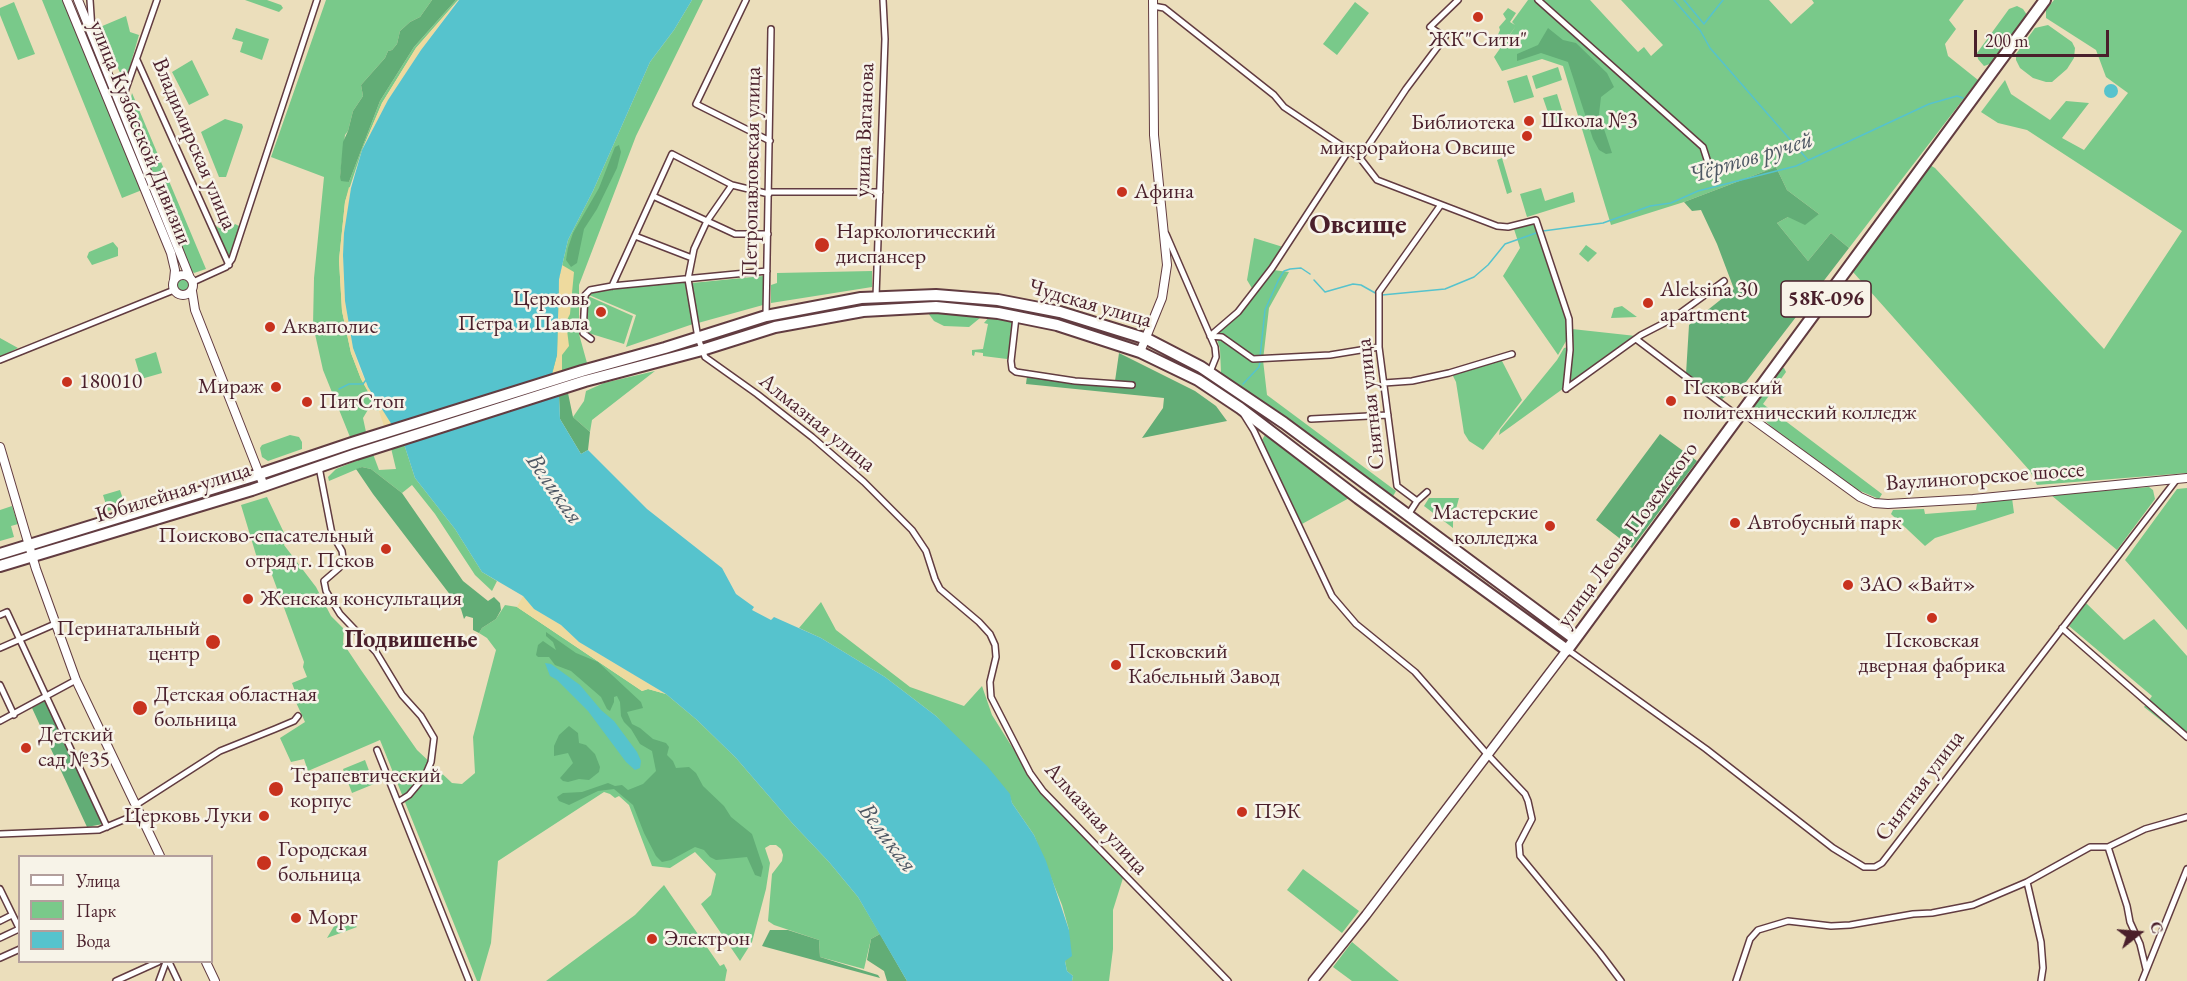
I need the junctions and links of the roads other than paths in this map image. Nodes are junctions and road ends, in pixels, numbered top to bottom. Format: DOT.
graph roads {
  1 [pos="67,0"];
  2 [pos="78,0"];
  3 [pos="90,0"];
  4 [pos="157,0"];
  5 [pos="317,0"];
  6 [pos="746,0"];
  7 [pos="883,0"];
  8 [pos="1458,0"];
  9 [pos="1538,0"];
  10 [pos="2045,0"];
  11 [pos="1153,3"];
  12 [pos="771,29"];
  13 [pos="92,35"];
  14 [pos="137,60"];
  15 [pos="120,106"];
  16 [pos="770,141"];
  17 [pos="1349,150"];
  18 [pos="1360,158"];
  19 [pos="1711,172"];
  20 [pos="732,184"];
  21 [pos="880,192"];
  22 [pos="769,193"];
  23 [pos="653,196"];
  24 [pos="1440,206"];
  25 [pos="707,221"];
  26 [pos="1164,230"];
  27 [pos="768,234"];
  28 [pos="635,236"];
  29 [pos="692,258"];
  30 [pos="229,265"];
  31 [pos="767,271"];
  32 [pos="688,279"];
  33 [pos="174,280"];
  34 [pos="1724,281"];
  35 [pos="192,284"];
  36 [pos="612,286"];
  37 [pos="174,290"];
  38 [pos="183,296"];
  39 [pos="876,297"];
  40 [pos="841,301"];
  41 [pos="811,306"];
  42 [pos="195,310"];
  43 [pos="843,314"];
  44 [pos="766,316"];
  45 [pos="1016,317"];
  46 [pos="813,319"];
  47 [pos="1210,336"];
  48 [pos="698,338"];
  49 [pos="591,339"];
  50 [pos="1147,339"];
  51 [pos="1636,339"];
  52 [pos="1379,347"];
  53 [pos="702,350"];
  54 [pos="1140,352"];
  55 [pos="1512,354"];
  56 [pos="0,360"];
  57 [pos="1210,372"];
  58 [pos="584,376"];
  59 [pos="1384,383"];
  60 [pos="1132,385"];
  61 [pos="1240,408"];
  62 [pos="1388,415"];
  63 [pos="1741,415"];
  64 [pos="1311,419"];
  65 [pos="0,447"];
  66 [pos="354,449"];
  67 [pos="319,467"];
  68 [pos="1350,472"];
  69 [pos="260,474"];
  70 [pos="2187,478"];
  71 [pos="2177,479"];
  72 [pos="1366,483"];
  73 [pos="1340,484"];
  74 [pos="264,486"];
  75 [pos="1427,492"];
  76 [pos="1358,498"];
  77 [pos="1417,501"];
  78 [pos="1408,515"];
  79 [pos="29,544"];
  80 [pos="0,554"];
  81 [pos="33,556"];
  82 [pos="0,566"];
  83 [pos="0,615"];
  84 [pos="55,624"];
  85 [pos="2062,628"];
  86 [pos="21,638"];
  87 [pos="1575,639"];
  88 [pos="0,648"];
  89 [pos="1567,650"];
  90 [pos="76,680"];
  91 [pos="0,685"];
  92 [pos="48,697"];
  93 [pos="14,715"];
  94 [pos="298,716"];
  95 [pos="0,721"];
  96 [pos="2187,737"];
  97 [pos="377,750"];
  98 [pos="1486,754"];
  99 [pos="398,802"];
  100 [pos="138,809"];
  101 [pos="2187,818"];
  102 [pos="107,827"];
  103 [pos="0,834"];
  104 [pos="2108,847"];
  105 [pos="160,855"];
  106 [pos="2187,869"];
  107 [pos="2027,882"];
  108 [pos="0,889"];
  109 [pos="12,915"];
  110 [pos="0,921"];
  111 [pos="18,928"];
  112 [pos="18,930"];
  113 [pos="0,938"];
  114 [pos="18,950"];
  115 [pos="0,958"];
  116 [pos="157,963"];
  117 [pos="167,963"];
  118 [pos="168,963"];
  119 [pos="207,963"];
  120 [pos="2146,969"];
  121 [pos="116,981"];
  122 [pos="159,981"];
  123 [pos="178,981"];
  124 [pos="215,981"];
  125 [pos="469,981"];
  126 [pos="1228,981"];
  127 [pos="1313,981"];
  128 [pos="1621,981"];
  129 [pos="1736,981"];
  130 [pos="2041,981"];
  131 [pos="2142,981"];
  1 -- 33 [label="street, улица Кузбасской Дивизии"];
  2 -- 13 [label="street, улица Кузбасской Дивизии"];
  3 -- 13 [label="street"];
  4 -- 14 [label="street, Владимирская улица"];
  5 -- 30 [label="street"];
  6 -- 16 [label="street"];
  7 -- 21 [label="street, улица Ваганова"];
  8 -- 18 [label="street"];
  9 -- 19 [label="street"];
  10 -- 63 [label="highway, улица Леона Поземского / 58К-096"];
  11 -- 17 [label="street"];
  11 -- 26 [label="street"];
  12 -- 16 [label="street, Петропавловская улица"];
  13 -- 15 [label="street, улица Кузбасской Дивизии"];
  14 -- 15 [label="street"];
  14 -- 30 [label="street, Владимирская улица"];
  15 -- 35 [label="street, улица Кузбасской Дивизии"];
  16 -- 22 [label="street, Петропавловская улица"];
  17 -- 18 [label="street"];
  17 -- 47 [label="street"];
  18 -- 24 [label="street"];
  20 -- 22 [label="street"];
  20 -- 23 [label="street"];
  20 -- 25 [label="street"];
  21 -- 22 [label="street"];
  21 -- 39 [label="street, улица Ваганова"];
  22 -- 27 [label="street, Петропавловская улица"];
  23 -- 25 [label="street"];
  23 -- 28 [label="street"];
  24 -- 51 [label="street"];
  24 -- 52 [label="street, Снятная улица"];
  25 -- 27 [label="street"];
  25 -- 29 [label="street"];
  26 -- 47 [label="street"];
  26 -- 50 [label="street"];
  27 -- 31 [label="street, Петропавловская улица"];
  28 -- 29 [label="street"];
  28 -- 36 [label="street"];
  29 -- 32 [label="street"];
  30 -- 35 [label="street"];
  31 -- 32 [label="street"];
  31 -- 44 [label="street, Петропавловская улица"];
  32 -- 36 [label="street"];
  32 -- 48 [label="street"];
  33 -- 35 [label="street, улица Кузбасской Дивизии"];
  33 -- 37 [label="street, улица Кузбасской Дивизии"];
  34 -- 51 [label="street"];
  35 -- 38 [label="street"];
  35 -- 42 [label="street, улица Кузбасской Дивизии"];
  36 -- 49 [label="street"];
  37 -- 38 [label="street, улица Кузбасской Дивизии"];
  37 -- 56 [label="street"];
  38 -- 42 [label="street, улица Кузбасской Дивизии"];
  39 -- 40 [label="highway, Чудская улица"];
  39 -- 50 [label="highway, Чудская улица"];
  40 -- 41 [label="highway, Чудская улица"];
  40 -- 43 [label="highway"];
  41 -- 44 [label="highway, Чудская улица"];
  41 -- 46 [label="highway"];
  42 -- 69 [label="street, улица Кузбасской Дивизии"];
  43 -- 45 [label="highway, Чудская улица"];
  43 -- 46 [label="highway, Чудская улица"];
  44 -- 48 [label="highway, Чудская улица"];
  45 -- 54 [label="highway, Чудская улица"];
  45 -- 60 [label="street"];
  46 -- 53 [label="highway, Чудская улица"];
  47 -- 52 [label="street"];
  47 -- 57 [label="street"];
  48 -- 53 [label="street"];
  48 -- 58 [label="highway, Чудская улица"];
  50 -- 54 [label="street"];
  50 -- 57 [label="highway, Чудская улица"];
  51 -- 63 [label="street"];
  52 -- 59 [label="street, Снятная улица"];
  53 -- 58 [label="highway, Чудская улица"];
  53 -- 126 [label="street, Алмазная улица"];
  54 -- 61 [label="highway, Чудская улица"];
  55 -- 59 [label="street"];
  57 -- 68 [label="highway, Чудская улица"];
  58 -- 66 [label="highway"];
  59 -- 62 [label="street, Снятная улица"];
  61 -- 73 [label="highway, Чудская улица"];
  61 -- 98 [label="street"];
  62 -- 64 [label="street"];
  62 -- 77 [label="street, Снятная улица"];
  63 -- 71 [label="street, Ваулиногорское шоссе"];
  63 -- 87 [label="highway, улица Леона Поземского / 58К-096"];
  65 -- 79 [label="street"];
  66 -- 67 [label="highway, Юбилейная улица"];
  66 -- 69 [label="highway, Юбилейная улица"];
  67 -- 74 [label="highway, Юбилейная улица"];
  67 -- 99 [label="street"];
  68 -- 72 [label="highway, Чудская улица"];
  68 -- 73 [label="highway"];
  69 -- 74 [label="street, улица Кузбасской Дивизии"];
  69 -- 79 [label="highway, Юбилейная улица"];
  70 -- 71 [label="street, Ваулиногорское шоссе"];
  71 -- 85 [label="street, Снятная улица"];
  72 -- 76 [label="highway"];
  72 -- 78 [label="highway, Чудская улица"];
  73 -- 76 [label="highway, Чудская улица"];
  74 -- 81 [label="highway, Юбилейная улица"];
  75 -- 77 [label="street"];
  76 -- 89 [label="highway, Чудская улица"];
  77 -- 78 [label="street"];
  78 -- 87 [label="highway, Чудская улица"];
  79 -- 80 [label="highway, Юбилейная улица"];
  79 -- 81 [label="street"];
  81 -- 82 [label="highway, Юбилейная улица"];
  81 -- 84 [label="street"];
  83 -- 86 [label="street"];
  84 -- 86 [label="street"];
  84 -- 90 [label="street"];
  85 -- 89 [label="street, Снятная улица"];
  85 -- 96 [label="street"];
  86 -- 88 [label="street"];
  86 -- 92 [label="street"];
  87 -- 89 [label="highway, улица Леона Поземского / 58К-096"];
  89 -- 98 [label="main road, улица Леона Поземского"];
  90 -- 92 [label="street"];
  90 -- 100 [label="street"];
  91 -- 93 [label="street"];
  92 -- 93 [label="street"];
  92 -- 102 [label="street"];
  93 -- 95 [label="street"];
  94 -- 100 [label="street"];
  97 -- 99 [label="street"];
  98 -- 127 [label="main road, улица Леона Поземского"];
  98 -- 128 [label="street"];
  99 -- 125 [label="street"];
  100 -- 102 [label="street"];
  100 -- 105 [label="street"];
  101 -- 104 [label="street"];
  102 -- 103 [label="street"];
  104 -- 107 [label="street"];
  104 -- 120 [label="street"];
  106 -- 120 [label="street"];
  107 -- 129 [label="street"];
  107 -- 130 [label="street"];
  108 -- 109 [label="street"];
  109 -- 110 [label="street"];
  109 -- 111 [label="street"];
  112 -- 113 [label="street"];
  114 -- 115 [label="street"];
  116 -- 121 [label="street"];
  117 -- 122 [label="street"];
  118 -- 123 [label="street"];
  119 -- 124 [label="street"];
  120 -- 131 [label="street"];
}
